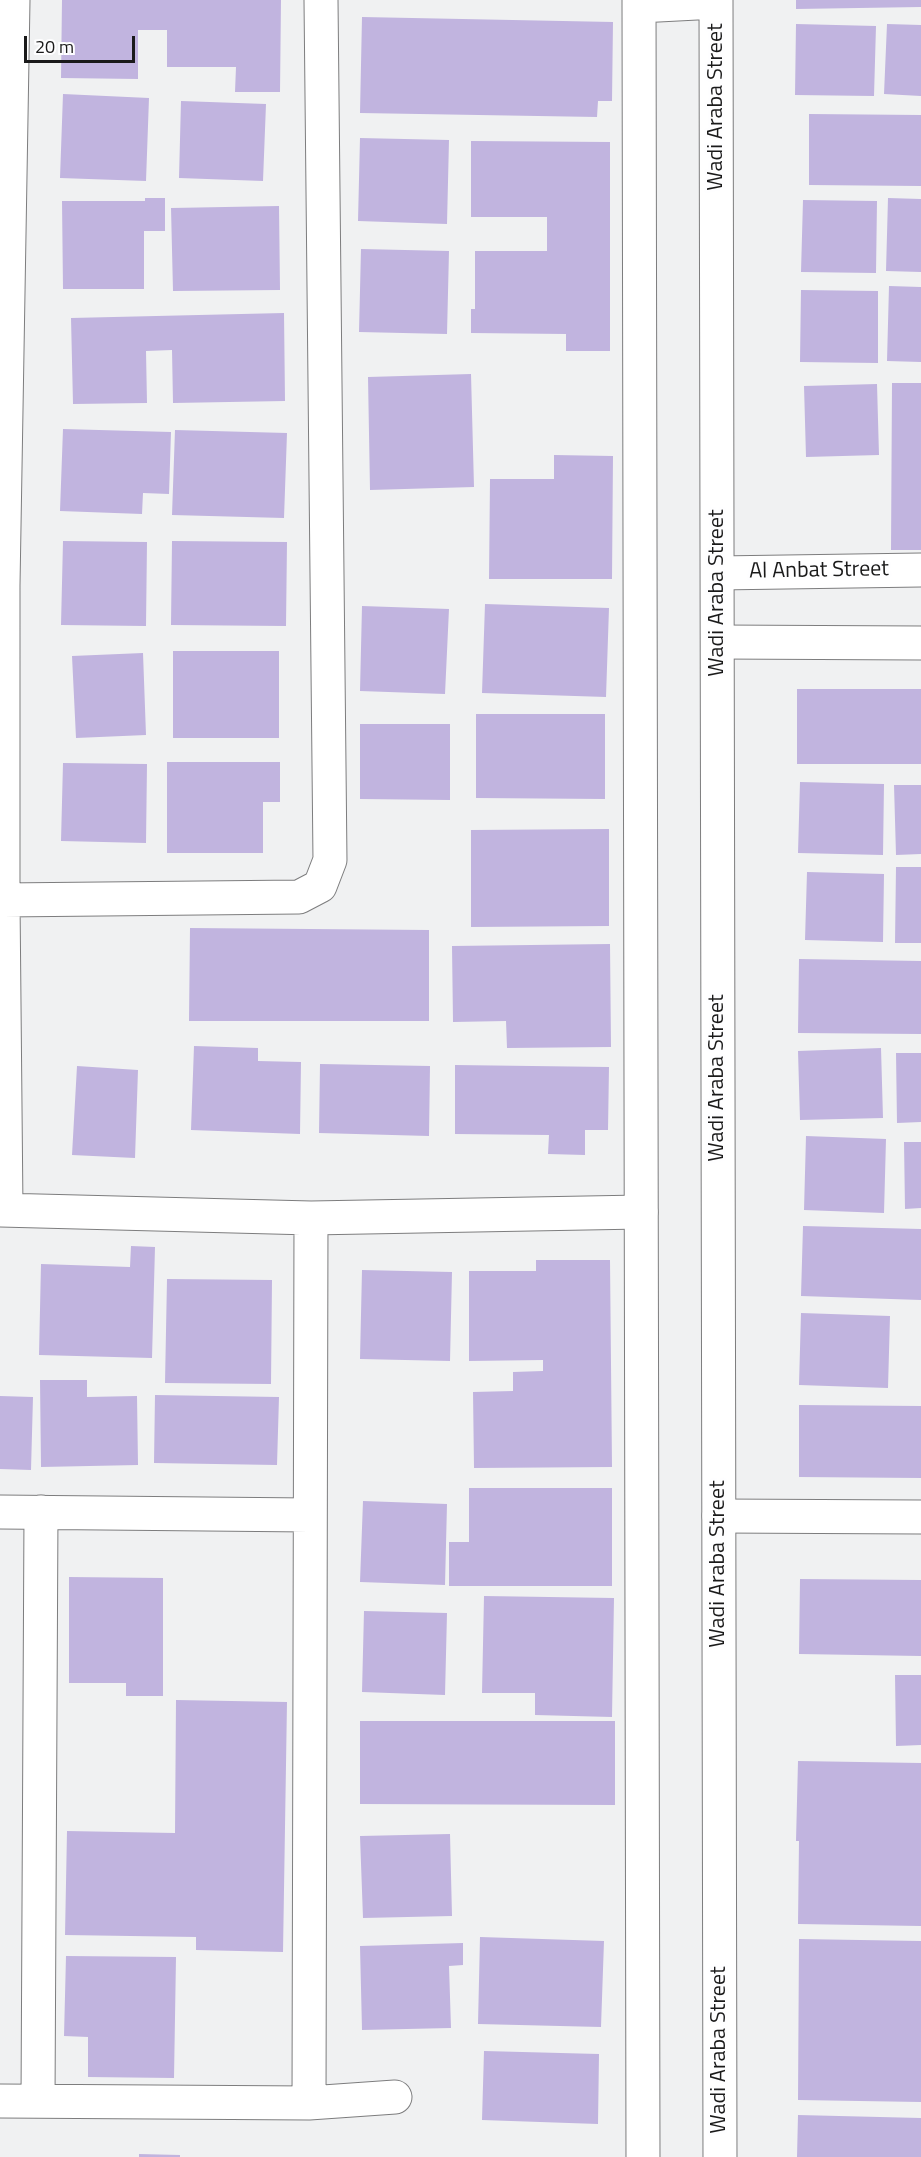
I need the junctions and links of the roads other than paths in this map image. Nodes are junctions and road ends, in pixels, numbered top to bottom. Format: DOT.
graph roads {
  1 [pos="13,0"];
  2 [pos="321,0"];
  3 [pos="716,1"];
  4 [pos="639,3"];
  5 [pos="921,570"];
  6 [pos="718,573"];
  7 [pos="2,585"];
  8 [pos="718,642"];
  9 [pos="921,643"];
  10 [pos="3,900"];
  11 [pos="3,1210"];
  12 [pos="641,1212"];
  13 [pos="311,1218"];
  14 [pos="0,1512"];
  15 [pos="41,1512"];
  16 [pos="309,1515"];
  17 [pos="719,1516"];
  18 [pos="921,1517"];
  19 [pos="395,2097"];
  20 [pos="0,2101"];
  21 [pos="38,2101"];
  22 [pos="309,2103"];
  23 [pos="643,2157"];
  24 [pos="720,2157"];
  1 -- 7 [label="street"];
  2 -- 10 [label="street"];
  3 -- 4 [label="street"];
  3 -- 6 [label="street, Wadi Araba Street"];
  4 -- 12 [label="street"];
  5 -- 6 [label="street, Al Anbat Street"];
  6 -- 8 [label="street, Wadi Araba Street"];
  7 -- 10 [label="street"];
  8 -- 9 [label="street"];
  8 -- 17 [label="street, Wadi Araba Street"];
  10 -- 11 [label="street"];
  11 -- 13 [label="street"];
  12 -- 13 [label="street"];
  12 -- 23 [label="street"];
  13 -- 16 [label="street"];
  14 -- 15 [label="street"];
  15 -- 16 [label="street"];
  15 -- 21 [label="street"];
  16 -- 22 [label="street"];
  17 -- 18 [label="street"];
  17 -- 24 [label="street, Wadi Araba Street"];
  19 -- 22 [label="street"];
  20 -- 21 [label="street"];
  21 -- 22 [label="street"];
}
